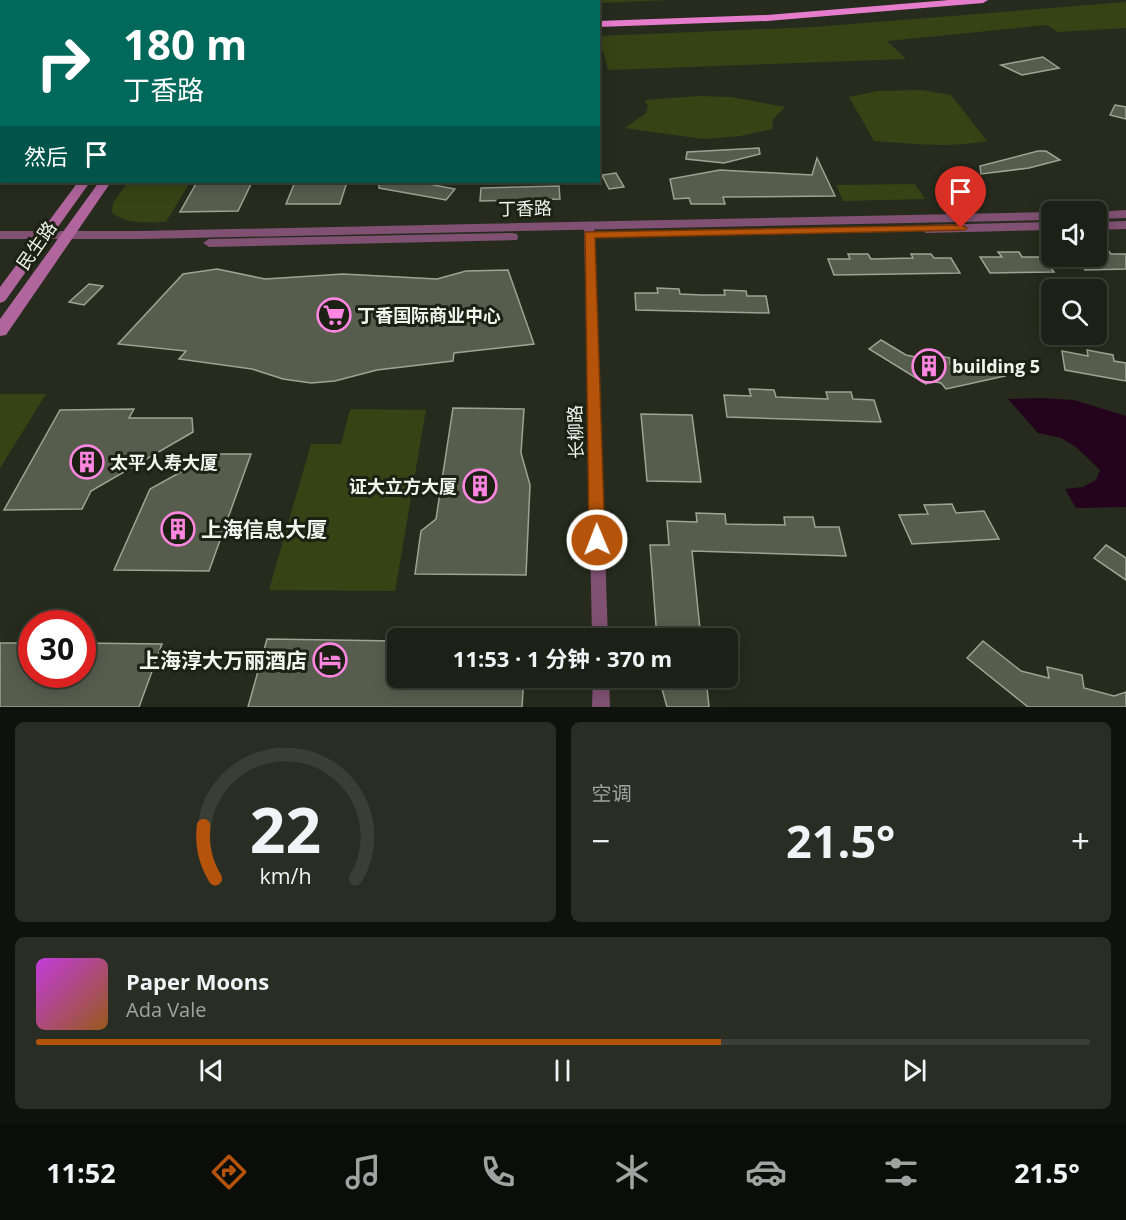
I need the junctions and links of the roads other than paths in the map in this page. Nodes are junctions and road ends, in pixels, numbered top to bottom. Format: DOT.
graph roads {
  1 [pos="898,0"];
  2 [pos="983,0"];
  3 [pos="600,17"];
  4 [pos="600,24"];
  5 [pos="83,183"];
  6 [pos="104,183"];
  7 [pos="1126,214"];
  8 [pos="1107,215"];
  9 [pos="1041,216"];
  10 [pos="1126,225"];
  11 [pos="1041,226"];
  12 [pos="1107,226"];
  13 [pos="589,230"];
  14 [pos="0,235"];
  15 [pos="41,240"];
  16 [pos="63,241"];
  17 [pos="0,243"];
  18 [pos="0,298"];
  19 [pos="0,331"];
  20 [pos="600,628"];
  21 [pos="601,688"];
  22 [pos="602,707"];
  1 -- 3 [label="highway"];
  2 -- 4 [label="highway"];
  5 -- 15 [label="main road, 民生路"];
  6 -- 16 [label="main road, 民生路"];
  7 -- 8 [label="street"];
  9 -- 13 [label="street, 丁香路"];
  10 -- 12 [label="street"];
  11 -- 13 [label="street, 丁香路"];
  13 -- 16 [label="street, 丁香路"];
  13 -- 20 [label="street, 长柳路"];
  14 -- 15 [label="street, 丁香路"];
  15 -- 16 [label="street, 丁香路"];
  15 -- 17 [label="street, 丁香路"];
  15 -- 18 [label="main road, 民生路"];
  16 -- 19 [label="main road, 民生路"];
  21 -- 22 [label="street"];
}
